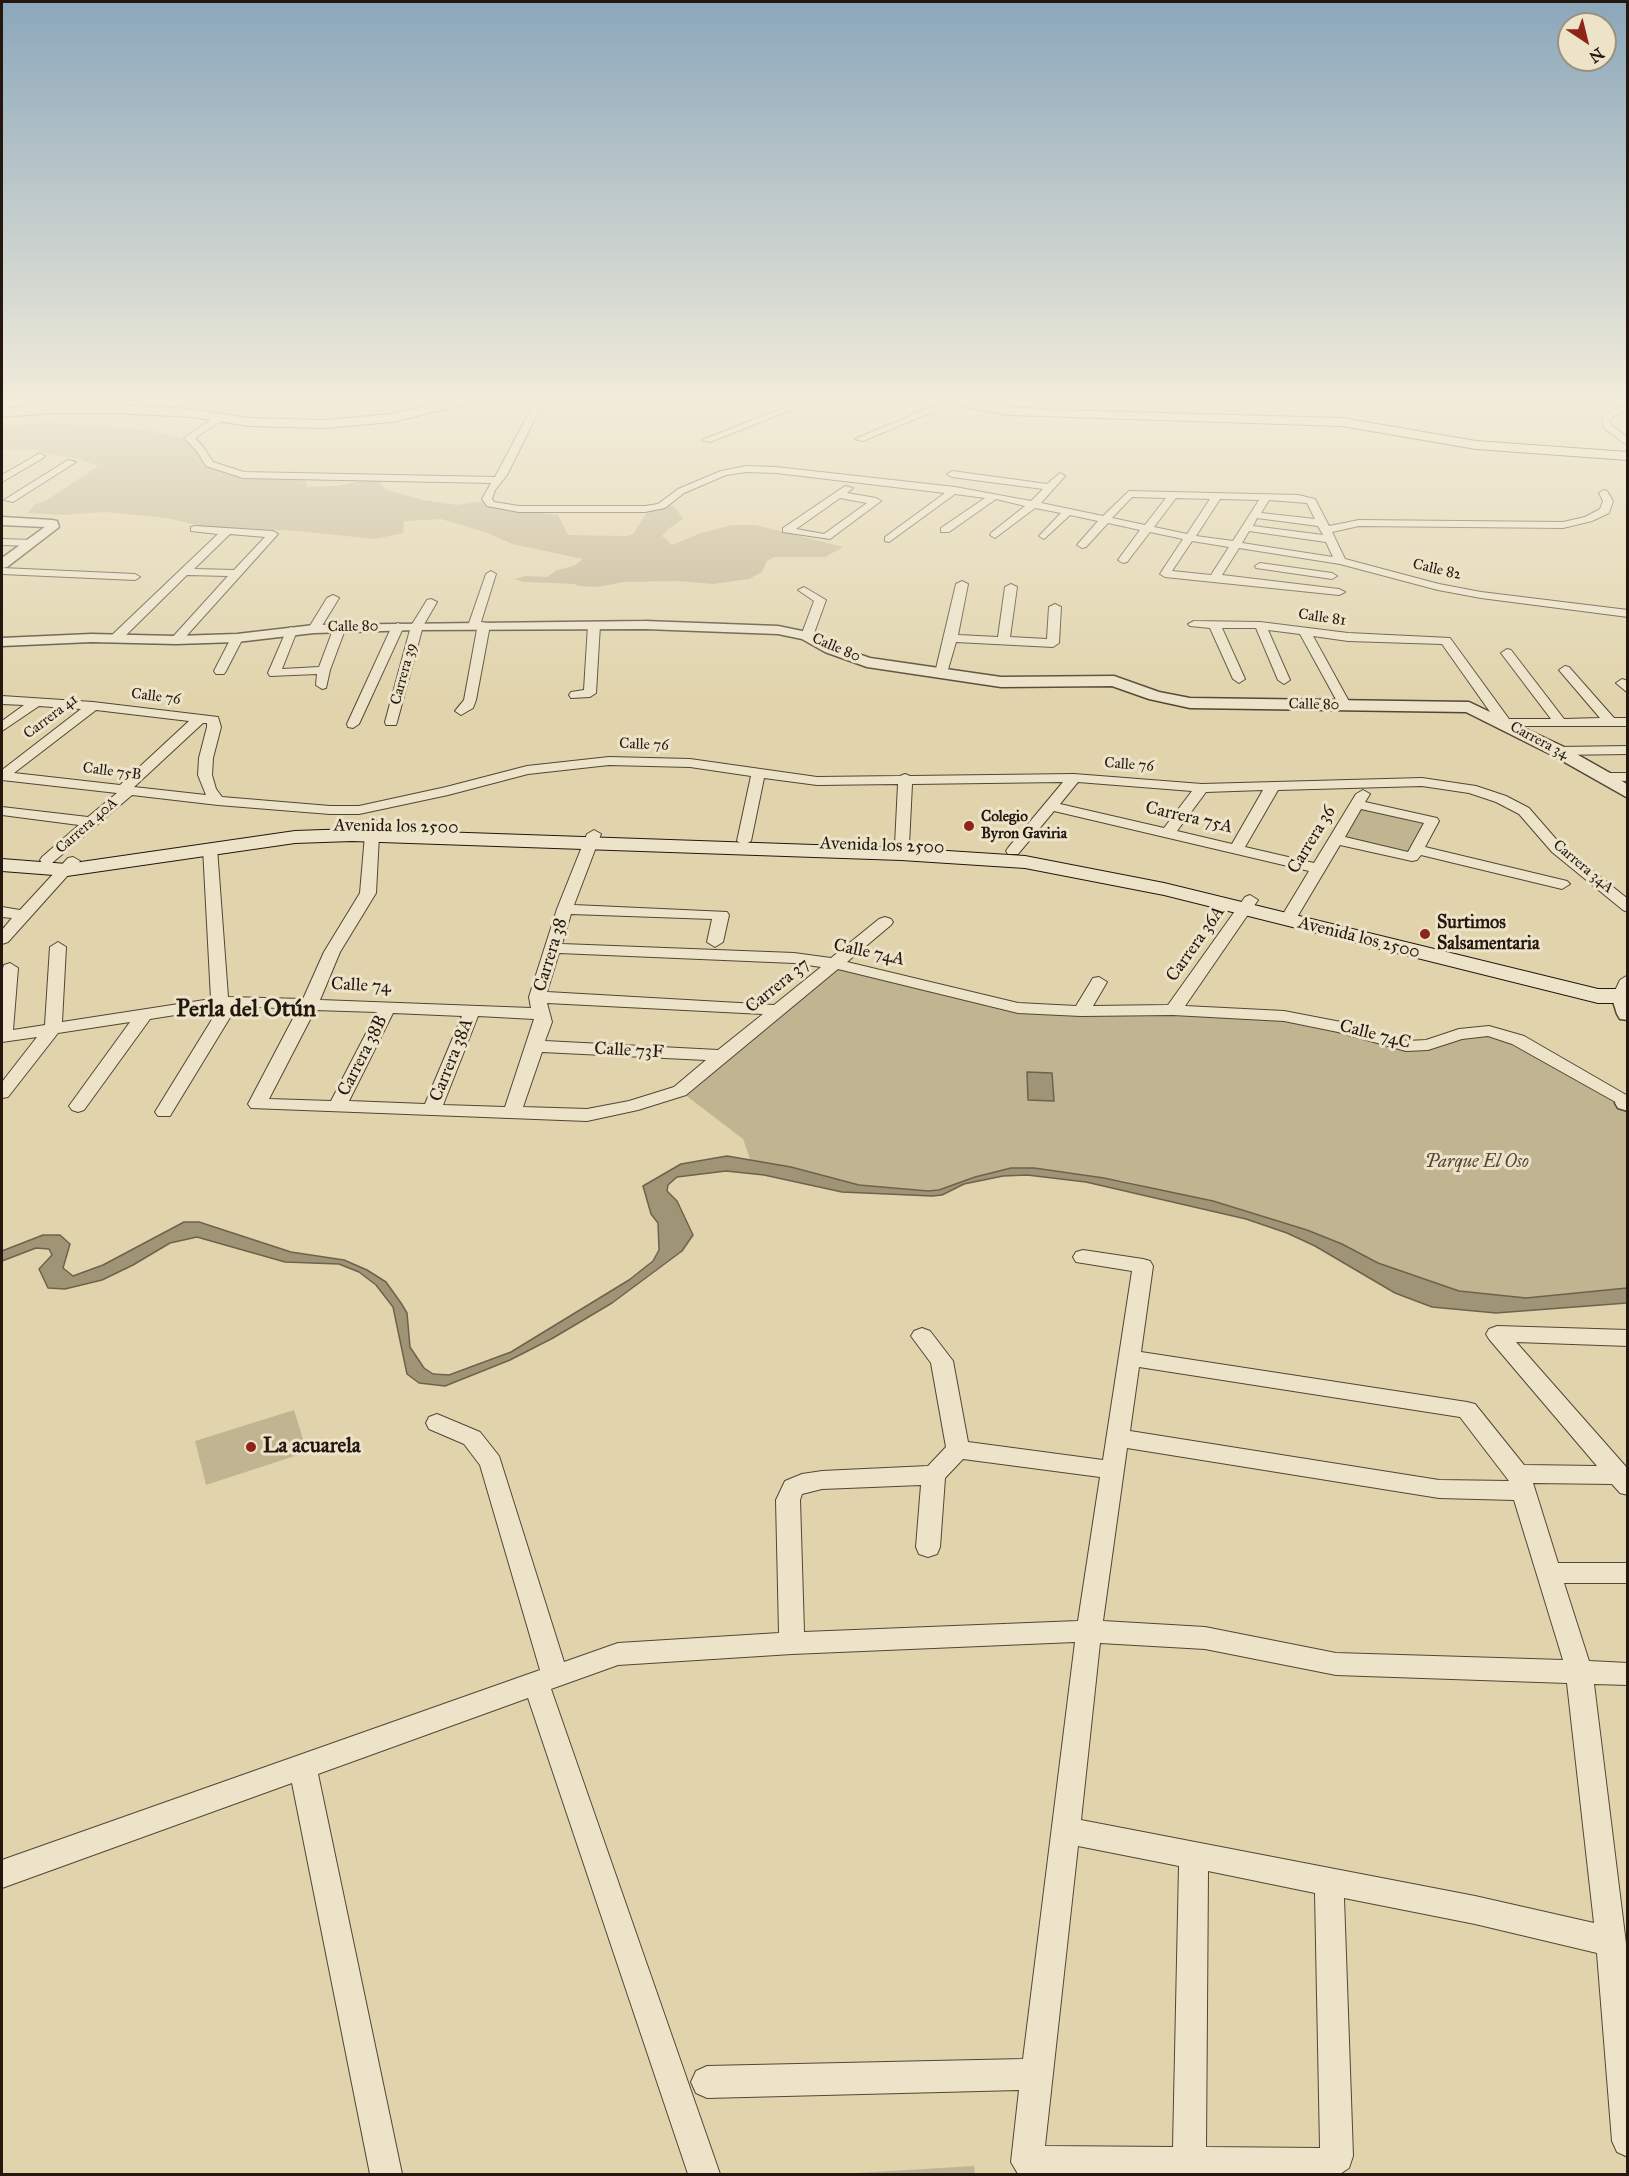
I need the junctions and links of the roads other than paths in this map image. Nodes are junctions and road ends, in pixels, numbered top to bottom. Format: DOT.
graph roads {
  1 [pos="5,500"];
  2 [pos="487,500"];
  3 [pos="670,500"];
  4 [pos="832,500"];
  5 [pos="867,500"];
  6 [pos="942,500"];
  7 [pos="989,500"];
  8 [pos="1015,500"];
  9 [pos="1038,500"];
  10 [pos="1124,500"];
  11 [pos="1170,500"];
  12 [pos="1215,500"];
  13 [pos="1264,500"];
  14 [pos="1307,500"];
  15 [pos="1607,500"];
  16 [pos="31,501"];
  17 [pos="1035,503"];
  18 [pos="1069,511"];
  19 [pos="1255,515"];
  20 [pos="1107,519"];
  21 [pos="2,520"];
  22 [pos="1149,528"];
  23 [pos="1246,528"];
  24 [pos="195,530"];
  25 [pos="945,530"];
  26 [pos="1325,531"];
  27 [pos="226,532"];
  28 [pos="995,535"];
  29 [pos="1044,536"];
  30 [pos="1191,538"];
  31 [pos="888,539"];
  32 [pos="2,542"];
  33 [pos="32,543"];
  34 [pos="1082,545"];
  35 [pos="1236,545"];
  36 [pos="1270,550"];
  37 [pos="1325,559"];
  38 [pos="1123,560"];
  39 [pos="1341,561"];
  40 [pos="3,564"];
  41 [pos="1260,566"];
  42 [pos="185,572"];
  43 [pos="237,573"];
  44 [pos="491,574"];
  45 [pos="1332,576"];
  46 [pos="135,577"];
  47 [pos="1214,579"];
  48 [pos="1250,581"];
  49 [pos="962,584"];
  50 [pos="1011,587"];
  51 [pos="804,590"];
  52 [pos="333,597"];
  53 [pos="431,602"];
  54 [pos="1055,607"];
  55 [pos="1628,614"];
  56 [pos="1194,624"];
  57 [pos="1214,624"];
  58 [pos="594,625"];
  59 [pos="1260,625"];
  60 [pos="398,626"];
  61 [pos="417,626"];
  62 [pos="479,626"];
  63 [pos="340,627"];
  64 [pos="314,628"];
  65 [pos="1304,630"];
  66 [pos="291,631"];
  67 [pos="807,636"];
  68 [pos="116,638"];
  69 [pos="237,638"];
  70 [pos="951,638"];
  71 [pos="176,640"];
  72 [pos="1446,641"];
  73 [pos="2,642"];
  74 [pos="1003,642"];
  75 [pos="1507,653"];
  76 [pos="324,670"];
  77 [pos="1565,670"];
  78 [pos="220,671"];
  79 [pos="941,674"];
  80 [pos="1239,679"];
  81 [pos="1284,680"];
  82 [pos="322,685"];
  83 [pos="575,695"];
  84 [pos="2,700"];
  85 [pos="37,702"];
  86 [pos="1345,705"];
  87 [pos="93,706"];
  88 [pos="460,711"];
  89 [pos="200,718"];
  90 [pos="391,722"];
  91 [pos="1560,722"];
  92 [pos="1610,722"];
  93 [pos="1628,722"];
  94 [pos="1505,723"];
  95 [pos="352,724"];
  96 [pos="2,727"];
  97 [pos="1628,750"];
  98 [pos="1558,751"];
  99 [pos="758,774"];
  100 [pos="2,776"];
  101 [pos="1074,777"];
  102 [pos="1604,777"];
  103 [pos="1628,777"];
  104 [pos="905,778"];
  105 [pos="1370,782"];
  106 [pos="1273,786"];
  107 [pos="1202,788"];
  108 [pos="125,791"];
  109 [pos="1628,793"];
  110 [pos="218,801"];
  111 [pos="1357,804"];
  112 [pos="1051,806"];
  113 [pos="2,811"];
  114 [pos="90,822"];
  115 [pos="363,825"];
  116 [pos="1168,833"];
  117 [pos="591,839"];
  118 [pos="1335,839"];
  119 [pos="744,841"];
  120 [pos="902,845"];
  121 [pos="210,848"];
  122 [pos="1236,849"];
  123 [pos="1013,851"];
  124 [pos="1414,853"];
  125 [pos="2,855"];
  126 [pos="47,860"];
  127 [pos="2,865"];
  128 [pos="70,865"];
  129 [pos="1317,868"];
  130 [pos="1562,884"];
  131 [pos="1247,904"];
  132 [pos="1628,907"];
  133 [pos="565,909"];
  134 [pos="2,912"];
  135 [pos="25,915"];
  136 [pos="1290,915"];
  137 [pos="885,922"];
  138 [pos="2,939"];
  139 [pos="716,942"];
  140 [pos="58,947"];
  141 [pos="552,948"];
  142 [pos="836,964"];
  143 [pos="10,968"];
  144 [pos="1099,982"];
  145 [pos="1626,996"];
  146 [pos="226,1002"];
  147 [pos="310,1003"];
  148 [pos="539,1005"];
  149 [pos="388,1008"];
  150 [pos="780,1010"];
  151 [pos="1173,1010"];
  152 [pos="472,1011"];
  153 [pos="1081,1011"];
  154 [pos="145,1014"];
  155 [pos="53,1028"];
  156 [pos="3,1036"];
  157 [pos="535,1046"];
  158 [pos="723,1056"];
  159 [pos="2,1093"];
  160 [pos="1627,1104"];
  161 [pos="338,1105"];
  162 [pos="78,1106"];
  163 [pos="432,1110"];
  164 [pos="164,1112"];
  165 [pos="512,1113"];
  166 [pos="1083,1257"];
  167 [pos="922,1336"];
  168 [pos="1628,1338"];
  169 [pos="1129,1358"];
  170 [pos="437,1423"];
  171 [pos="1117,1438"];
  172 [pos="958,1449"];
  173 [pos="1112,1470"];
  174 [pos="934,1475"];
  175 [pos="1624,1482"];
  176 [pos="1522,1483"];
  177 [pos="928,1547"];
  178 [pos="1550,1573"];
  179 [pos="1628,1573"];
  180 [pos="1089,1630"];
  181 [pos="792,1642"];
  182 [pos="1579,1671"];
  183 [pos="1628,1674"];
  184 [pos="546,1679"];
  185 [pos="303,1768"];
  186 [pos="1066,1830"];
  187 [pos="1194,1854"];
  188 [pos="2,1875"];
  189 [pos="1329,1883"];
  190 [pos="1611,1942"];
  191 [pos="1038,2074"];
  192 [pos="708,2082"];
  193 [pos="1628,2141"];
  194 [pos="1189,2163"];
  195 [pos="386,2175"];
  196 [pos="704,2175"];
  1 -- 16 [label="street"];
  2 -- 3 [label="street, Calle 82"];
  4 -- 5 [label="street"];
  6 -- 31 [label="street"];
  7 -- 25 [label="street"];
  8 -- 17 [label="street, Calle 82"];
  9 -- 17 [label="street"];
  10 -- 20 [label="street"];
  11 -- 22 [label="street"];
  12 -- 30 [label="street"];
  13 -- 19 [label="street"];
  14 -- 26 [label="street"];
  15 -- 26 [label="street"];
  17 -- 18 [label="street, Calle 82"];
  17 -- 28 [label="street"];
  18 -- 20 [label="street, Calle 82"];
  18 -- 29 [label="street"];
  19 -- 23 [label="street"];
  19 -- 26 [label="street"];
  20 -- 22 [label="street, Calle 82"];
  20 -- 34 [label="street"];
  21 -- 33 [label="street"];
  22 -- 30 [label="street, Calle 82"];
  22 -- 38 [label="street"];
  23 -- 26 [label="street"];
  23 -- 35 [label="street"];
  24 -- 27 [label="street"];
  26 -- 39 [label="street"];
  27 -- 42 [label="street"];
  27 -- 43 [label="street"];
  30 -- 35 [label="street, Calle 82"];
  30 -- 47 [label="street"];
  32 -- 33 [label="street"];
  33 -- 40 [label="street"];
  35 -- 36 [label="street, Calle 82"];
  35 -- 47 [label="street"];
  36 -- 37 [label="street, Calle 82"];
  36 -- 41 [label="street"];
  37 -- 39 [label="street, Calle 82"];
  37 -- 45 [label="street"];
  39 -- 55 [label="street, Calle 82"];
  40 -- 46 [label="street"];
  41 -- 45 [label="street"];
  41 -- 48 [label="street"];
  42 -- 43 [label="street"];
  42 -- 68 [label="street"];
  43 -- 71 [label="street"];
  44 -- 62 [label="street"];
  45 -- 48 [label="street"];
  47 -- 48 [label="street"];
  49 -- 70 [label="street"];
  50 -- 74 [label="street"];
  51 -- 67 [label="street"];
  52 -- 64 [label="street"];
  53 -- 61 [label="street, Carrera 39"];
  54 -- 74 [label="street"];
  56 -- 57 [label="street, Calle 81"];
  57 -- 59 [label="street, Calle 81"];
  57 -- 80 [label="street"];
  58 -- 62 [label="street, Calle 80"];
  58 -- 67 [label="street, Calle 80"];
  58 -- 83 [label="street"];
  59 -- 65 [label="street, Calle 81"];
  59 -- 81 [label="street"];
  60 -- 61 [label="street, Calle 80"];
  60 -- 63 [label="street, Calle 80"];
  60 -- 95 [label="street"];
  61 -- 62 [label="street, Calle 80"];
  61 -- 90 [label="street, Carrera 39"];
  62 -- 88 [label="street"];
  63 -- 64 [label="street, Calle 80"];
  63 -- 76 [label="street"];
  64 -- 66 [label="street, Calle 80"];
  65 -- 72 [label="street, Calle 81"];
  65 -- 86 [label="street"];
  66 -- 69 [label="street, Calle 80"];
  66 -- 76 [label="street"];
  67 -- 79 [label="street, Calle 80"];
  68 -- 71 [label="street, Calle 80"];
  68 -- 73 [label="street, Calle 80"];
  69 -- 71 [label="street, Calle 80"];
  69 -- 78 [label="street"];
  70 -- 74 [label="street"];
  70 -- 79 [label="street"];
  72 -- 94 [label="street, Carrera 34"];
  75 -- 91 [label="street"];
  76 -- 82 [label="street"];
  77 -- 92 [label="street"];
  79 -- 86 [label="street, Calle 80"];
  84 -- 85 [label="street, Calle 76"];
  85 -- 87 [label="street, Calle 76"];
  85 -- 96 [label="street"];
  86 -- 94 [label="street, Calle 80"];
  87 -- 89 [label="street, Calle 76"];
  87 -- 100 [label="street, Carrera 41"];
  89 -- 108 [label="street, Carrera 40A"];
  89 -- 110 [label="street, Calle 76"];
  91 -- 92 [label="street, Calle 80"];
  91 -- 94 [label="street, Calle 80"];
  92 -- 93 [label="street, Calle 80"];
  94 -- 98 [label="street, Carrera 34"];
  97 -- 98 [label="street"];
  98 -- 102 [label="street, Carrera 34"];
  99 -- 104 [label="street, Calle 76"];
  99 -- 115 [label="street, Calle 76"];
  99 -- 119 [label="street"];
  100 -- 108 [label="street, Calle 75B"];
  101 -- 104 [label="street, Calle 76"];
  101 -- 107 [label="street, Calle 76"];
  101 -- 112 [label="street"];
  102 -- 103 [label="street"];
  102 -- 109 [label="street, Carrera 34"];
  104 -- 120 [label="street"];
  105 -- 106 [label="street, Calle 76"];
  105 -- 111 [label="street, Carrera 36"];
  105 -- 132 [label="street, Carrera 34A"];
  106 -- 107 [label="street, Calle 76"];
  106 -- 122 [label="street"];
  107 -- 116 [label="street"];
  108 -- 110 [label="street, Calle 75B"];
  108 -- 114 [label="street, Carrera 40A"];
  110 -- 115 [label="street, Calle 76"];
  111 -- 118 [label="street, Carrera 36"];
  111 -- 124 [label="street"];
  112 -- 116 [label="street, Carrera 75A"];
  112 -- 123 [label="street"];
  113 -- 114 [label="street"];
  114 -- 126 [label="street, Carrera 40A"];
  115 -- 117 [label="main road, Avenida los 2500"];
  115 -- 121 [label="main road, Avenida los 2500"];
  115 -- 128 [label="main road, Avenida los 2500"];
  115 -- 147 [label="street"];
  116 -- 122 [label="street, Carrera 75A"];
  117 -- 119 [label="main road, Avenida los 2500"];
  117 -- 131 [label="main road, Avenida los 2500"];
  117 -- 133 [label="street, Carrera 38"];
  118 -- 124 [label="street"];
  118 -- 129 [label="street, Carrera 36"];
  119 -- 120 [label="main road, Avenida los 2500"];
  120 -- 123 [label="main road, Avenida los 2500"];
  121 -- 128 [label="main road, Avenida los 2500"];
  121 -- 146 [label="street"];
  122 -- 129 [label="street, Carrera 75A"];
  123 -- 131 [label="main road, Avenida los 2500"];
  124 -- 130 [label="street"];
  125 -- 126 [label="main road, Avenida los 2500"];
  126 -- 128 [label="main road, Avenida los 2500"];
  127 -- 128 [label="main road, Avenida los 2500"];
  128 -- 135 [label="street"];
  129 -- 136 [label="street, Carrera 36"];
  131 -- 136 [label="main road, Avenida los 2500"];
  131 -- 151 [label="street, Carrera 36A"];
  133 -- 139 [label="street"];
  133 -- 141 [label="street, Carrera 38"];
  134 -- 135 [label="street"];
  135 -- 138 [label="street"];
  136 -- 145 [label="main road, Avenida los 2500"];
  137 -- 142 [label="street, Carrera 37"];
  140 -- 155 [label="street"];
  141 -- 142 [label="street, Calle 74A"];
  141 -- 148 [label="street, Carrera 38"];
  142 -- 150 [label="street, Carrera 37"];
  142 -- 153 [label="street, Calle 74A"];
  143 -- 156 [label="street"];
  144 -- 153 [label="street"];
  146 -- 147 [label="street, Calle 74"];
  146 -- 154 [label="street, Calle 74"];
  146 -- 164 [label="street"];
  147 -- 149 [label="street, Calle 74"];
  147 -- 161 [label="street, Carrera 37"];
  148 -- 150 [label="street, Calle 74"];
  148 -- 152 [label="street, Calle 74"];
  148 -- 157 [label="street, Carrera 38"];
  149 -- 152 [label="street, Calle 74"];
  149 -- 161 [label="street, Carrera 38B"];
  150 -- 158 [label="street, Carrera 37"];
  151 -- 153 [label="street, Calle 74A"];
  151 -- 160 [label="street, Calle 74C"];
  152 -- 163 [label="street, Carrera 38A"];
  154 -- 155 [label="street, Calle 74"];
  154 -- 162 [label="street"];
  155 -- 156 [label="street, Calle 74"];
  155 -- 159 [label="street"];
  157 -- 158 [label="street, Calle 73F"];
  157 -- 165 [label="street, Carrera 38"];
  158 -- 165 [label="street, Carrera 37"];
  161 -- 163 [label="street, Carrera 37"];
  163 -- 165 [label="street, Carrera 37"];
  166 -- 169 [label="street"];
  167 -- 172 [label="street"];
  168 -- 175 [label="street"];
  169 -- 171 [label="street"];
  169 -- 176 [label="street"];
  170 -- 184 [label="street"];
  171 -- 173 [label="street"];
  171 -- 176 [label="street"];
  172 -- 173 [label="street"];
  172 -- 174 [label="street"];
  173 -- 180 [label="street"];
  174 -- 177 [label="street"];
  174 -- 181 [label="street"];
  175 -- 176 [label="street"];
  176 -- 178 [label="street"];
  178 -- 179 [label="street"];
  178 -- 182 [label="street"];
  180 -- 181 [label="street"];
  180 -- 182 [label="street"];
  180 -- 186 [label="street"];
  181 -- 184 [label="street"];
  182 -- 183 [label="street"];
  182 -- 190 [label="street"];
  184 -- 185 [label="street"];
  184 -- 196 [label="street"];
  185 -- 188 [label="street"];
  185 -- 195 [label="street"];
  186 -- 187 [label="street"];
  186 -- 191 [label="street"];
  187 -- 189 [label="street"];
  187 -- 194 [label="street"];
  189 -- 190 [label="street"];
  189 -- 194 [label="street"];
  190 -- 193 [label="street"];
  191 -- 192 [label="street"];
  191 -- 194 [label="street"];
}
